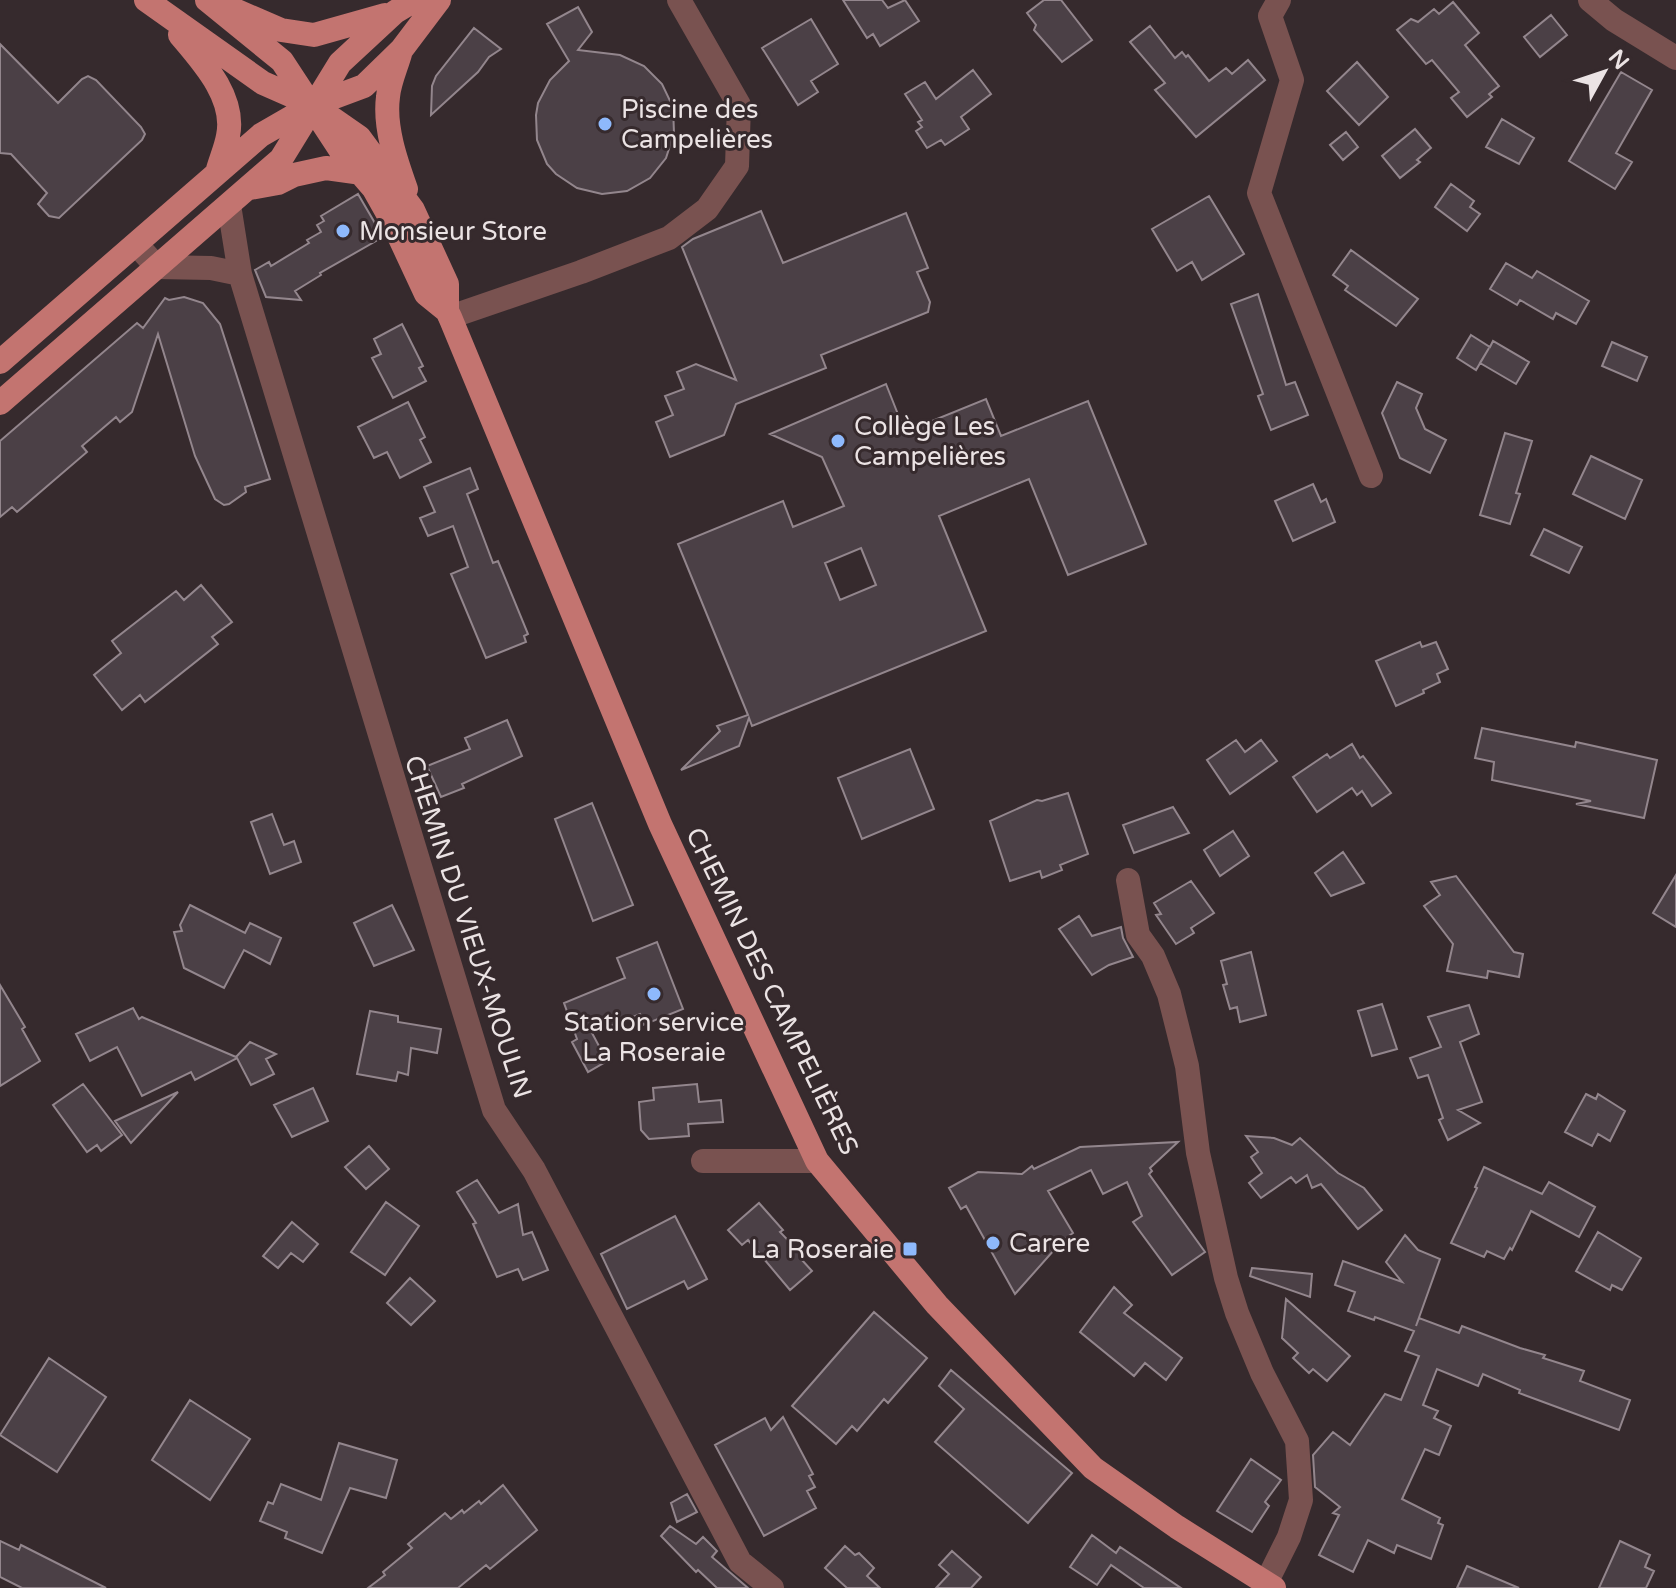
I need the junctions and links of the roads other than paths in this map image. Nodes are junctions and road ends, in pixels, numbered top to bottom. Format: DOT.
graph roads {
  1 [pos="209,0"];
  2 [pos="439,0"];
  3 [pos="679,0"];
  4 [pos="1279,0"];
  5 [pos="1590,0"];
  6 [pos="150,3"];
  7 [pos="405,6"];
  8 [pos="402,49"];
  9 [pos="1676,58"];
  10 [pos="313,105"];
  11 [pos="362,173"];
  12 [pos="215,177"];
  13 [pos="248,188"];
  14 [pos="229,205"];
  15 [pos="413,210"];
  16 [pos="137,245"];
  17 [pos="157,267"];
  18 [pos="240,274"];
  19 [pos="448,314"];
  20 [pos="0,362"];
  21 [pos="0,403"];
  22 [pos="1371,476"];
  23 [pos="1128,880"];
  24 [pos="703,1161"];
  25 [pos="817,1161"];
  26 [pos="1270,1585"];
  27 [pos="772,1588"];
  1 -- 7 [label="main road"];
  1 -- 10 [label="main road"];
  2 -- 8 [label="main road"];
  3 -- 19 [label="street"];
  4 -- 22 [label="street"];
  5 -- 9 [label="street"];
  6 -- 10 [label="main road"];
  6 -- 12 [label="main road"];
  7 -- 10 [label="main road"];
  8 -- 10 [label="main road"];
  8 -- 15 [label="main road"];
  10 -- 11 [label="main road, CHEMIN DES CAMPELIÈRES"];
  10 -- 12 [label="main road"];
  10 -- 13 [label="main road"];
  10 -- 15 [label="main road, CHEMIN DES CAMPELIÈRES"];
  11 -- 13 [label="main road"];
  11 -- 19 [label="main road, CHEMIN DES CAMPELIÈRES"];
  12 -- 16 [label="main road"];
  13 -- 14 [label="main road"];
  14 -- 17 [label="main road"];
  14 -- 18 [label="street, CHEMIN DU VIEUX-MOULIN"];
  15 -- 19 [label="main road, CHEMIN DES CAMPELIÈRES"];
  16 -- 17 [label="street"];
  16 -- 20 [label="main road"];
  17 -- 18 [label="street"];
  17 -- 21 [label="main road"];
  18 -- 27 [label="street, CHEMIN DU VIEUX-MOULIN"];
  19 -- 25 [label="main road, CHEMIN DES CAMPELIÈRES"];
  23 -- 26 [label="street"];
  24 -- 25 [label="street"];
  25 -- 26 [label="main road, CHEMIN DES CAMPELIÈRES"];
}
